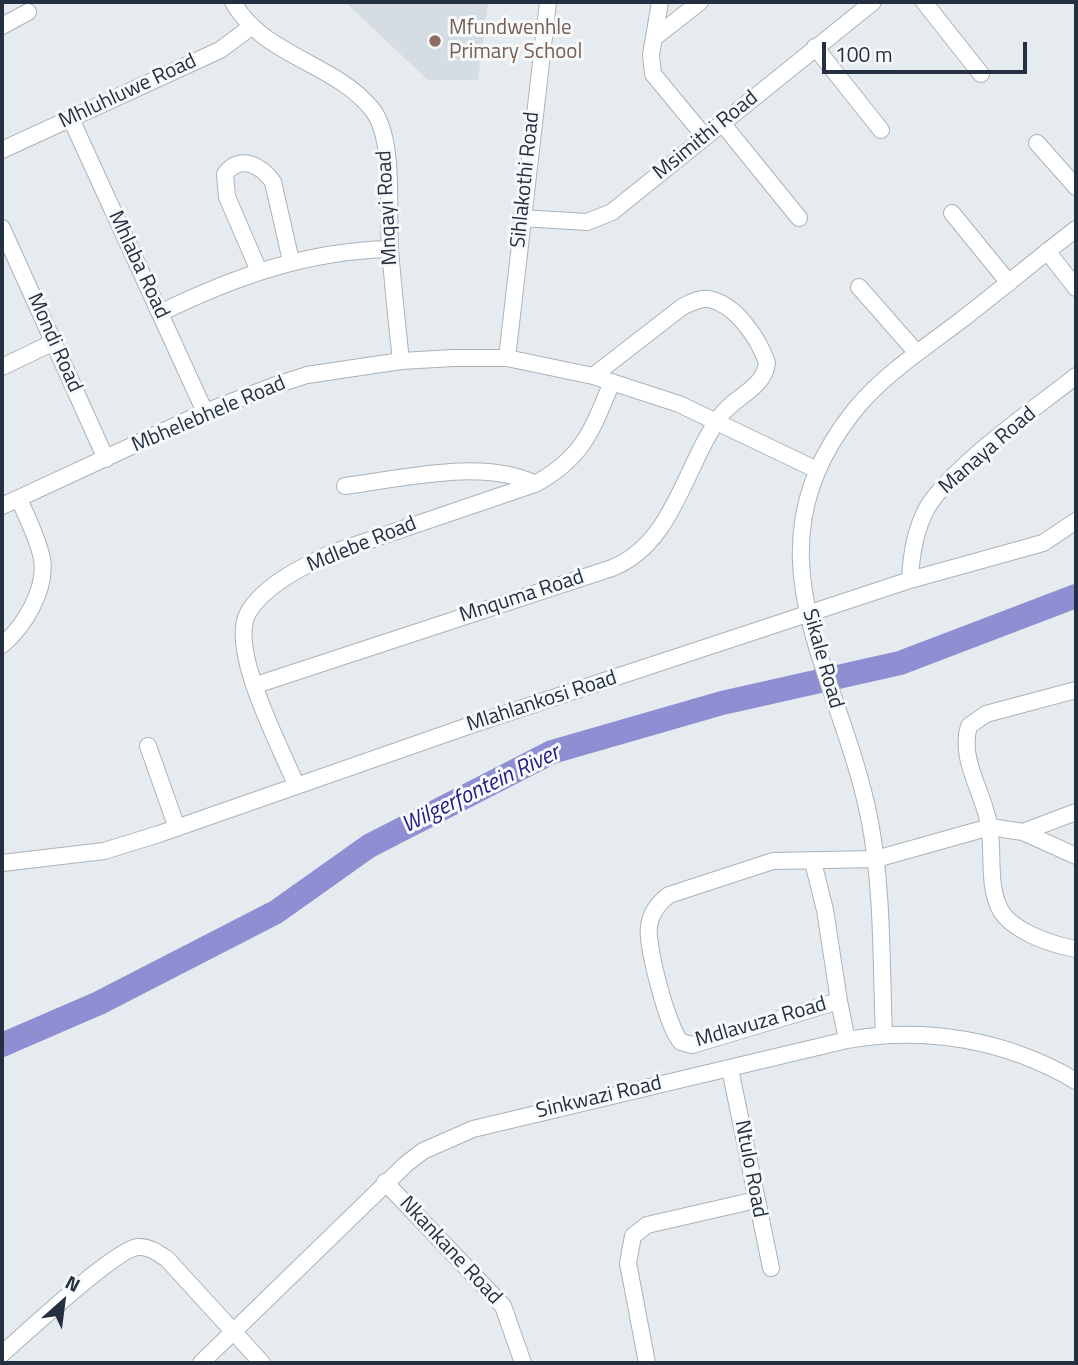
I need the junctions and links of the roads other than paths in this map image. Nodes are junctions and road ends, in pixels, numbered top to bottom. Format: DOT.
graph roads {
  1 [pos="233,2"];
  2 [pos="548,2"];
  3 [pos="660,2"];
  4 [pos="700,2"];
  5 [pos="873,2"];
  6 [pos="924,2"];
  7 [pos="28,12"];
  8 [pos="2,26"];
  9 [pos="251,27"];
  10 [pos="654,38"];
  11 [pos="816,47"];
  12 [pos="981,74"];
  13 [pos="71,119"];
  14 [pos="722,123"];
  15 [pos="881,130"];
  16 [pos="705,137"];
  17 [pos="1037,143"];
  18 [pos="2,150"];
  19 [pos="1076,187"];
  20 [pos="952,213"];
  21 [pos="521,218"];
  22 [pos="799,218"];
  23 [pos="2,228"];
  24 [pos="1076,229"];
  25 [pos="390,249"];
  26 [pos="1047,251"];
  27 [pos="291,261"];
  28 [pos="259,271"];
  29 [pos="1009,283"];
  30 [pos="859,287"];
  31 [pos="1076,288"];
  32 [pos="160,313"];
  33 [pos="54,342"];
  34 [pos="917,353"];
  35 [pos="506,358"];
  36 [pos="401,361"];
  37 [pos="2,367"];
  38 [pos="593,376"];
  39 [pos="1076,376"];
  40 [pos="612,382"];
  41 [pos="205,412"];
  42 [pos="717,421"];
  43 [pos="106,459"];
  44 [pos="817,470"];
  45 [pos="536,484"];
  46 [pos="345,486"];
  47 [pos="19,499"];
  48 [pos="2,506"];
  49 [pos="1076,521"];
  50 [pos="910,580"];
  51 [pos="807,617"];
  52 [pos="2,645"];
  53 [pos="256,685"];
  54 [pos="1076,690"];
  55 [pos="148,746"];
  56 [pos="296,785"];
  57 [pos="1076,812"];
  58 [pos="990,827"];
  59 [pos="177,828"];
  60 [pos="1023,832"];
  61 [pos="1076,856"];
  62 [pos="876,859"];
  63 [pos="813,862"];
  64 [pos="2,863"];
  65 [pos="1076,949"];
  66 [pos="839,1001"];
  67 [pos="884,1034"];
  68 [pos="847,1040"];
  69 [pos="730,1069"];
  70 [pos="1076,1080"];
  71 [pos="385,1182"];
  72 [pos="756,1200"];
  73 [pos="771,1268"];
  74 [pos="233,1332"];
  75 [pos="2,1354"];
  76 [pos="201,1363"];
  77 [pos="262,1363"];
  78 [pos="523,1363"];
  79 [pos="647,1363"];
  1 -- 9 [label="street, Mnqayi Road"];
  2 -- 21 [label="street, Sihlakothi Road"];
  3 -- 10 [label="street"];
  4 -- 10 [label="street"];
  5 -- 11 [label="street, Msimithi Road"];
  6 -- 12 [label="street"];
  7 -- 8 [label="street"];
  9 -- 13 [label="street, Mhluhluwe Road"];
  9 -- 25 [label="street, Mnqayi Road"];
  10 -- 16 [label="street"];
  11 -- 14 [label="street, Msimithi Road"];
  11 -- 15 [label="street"];
  13 -- 18 [label="street, Mhluhluwe Road"];
  13 -- 32 [label="street, Mhlaba Road"];
  14 -- 16 [label="street, Msimithi Road"];
  14 -- 22 [label="street"];
  16 -- 21 [label="street, Msimithi Road"];
  17 -- 19 [label="street"];
  20 -- 29 [label="street"];
  21 -- 35 [label="street, Sihlakothi Road"];
  23 -- 33 [label="street, Mondi Road"];
  24 -- 26 [label="street, Sikale Road"];
  25 -- 27 [label="street"];
  25 -- 36 [label="street, Mnqayi Road"];
  26 -- 29 [label="street, Sikale Road"];
  26 -- 31 [label="street"];
  27 -- 28 [label="street"];
  27 -- 28 [label="street"];
  28 -- 32 [label="street"];
  29 -- 34 [label="street, Sikale Road"];
  30 -- 34 [label="street"];
  32 -- 41 [label="street, Mhlaba Road"];
  33 -- 37 [label="street"];
  33 -- 43 [label="street, Mondi Road"];
  34 -- 44 [label="street, Sikale Road"];
  35 -- 36 [label="street, Mbhelebhele Road"];
  35 -- 38 [label="street, Mbhelebhele Road"];
  36 -- 41 [label="street, Mbhelebhele Road"];
  38 -- 40 [label="street, Mbhelebhele Road"];
  38 -- 42 [label="street"];
  39 -- 50 [label="street, Manaya Road"];
  40 -- 42 [label="street, Mbhelebhele Road"];
  40 -- 45 [label="street, Mdlebe Road"];
  41 -- 43 [label="street, Mbhelebhele Road"];
  42 -- 44 [label="street, Mbhelebhele Road"];
  42 -- 53 [label="street, Mnquma Road"];
  43 -- 47 [label="street, Mbhelebhele Road"];
  44 -- 51 [label="street, Sikale Road"];
  45 -- 46 [label="street"];
  45 -- 53 [label="street, Mdlebe Road"];
  47 -- 48 [label="street, Mbhelebhele Road"];
  47 -- 52 [label="street"];
  49 -- 50 [label="street, Mlahlankosi Road"];
  50 -- 51 [label="street, Mlahlankosi Road"];
  51 -- 56 [label="street, Mlahlankosi Road"];
  51 -- 62 [label="street, Sikale Road"];
  53 -- 56 [label="street, Mdlebe Road"];
  54 -- 58 [label="street"];
  55 -- 59 [label="street"];
  56 -- 59 [label="street, Mlahlankosi Road"];
  57 -- 60 [label="street"];
  58 -- 60 [label="street, Mdlavuza Road"];
  58 -- 62 [label="street, Mdlavuza Road"];
  58 -- 65 [label="street"];
  59 -- 64 [label="street, Mlahlankosi Road"];
  60 -- 61 [label="street, Mdlavuza Road"];
  62 -- 63 [label="street, Mdlavuza Road"];
  62 -- 67 [label="street, Sikale Road"];
  63 -- 66 [label="street"];
  63 -- 66 [label="street, Mdlavuza Road"];
  66 -- 68 [label="street, Mdlavuza Road"];
  67 -- 68 [label="street, Sinkwazi Road"];
  67 -- 70 [label="street, Sinkwazi Road"];
  68 -- 69 [label="street, Sinkwazi Road"];
  69 -- 71 [label="street, Sinkwazi Road"];
  69 -- 72 [label="street, Ntulo Road"];
  71 -- 74 [label="street, Sinkwazi Road"];
  71 -- 78 [label="street, Nkankane Road"];
  72 -- 73 [label="street, Ntulo Road"];
  72 -- 79 [label="street"];
  74 -- 75 [label="street"];
  74 -- 76 [label="street, Sinkwazi Road"];
  74 -- 77 [label="street"];
}
